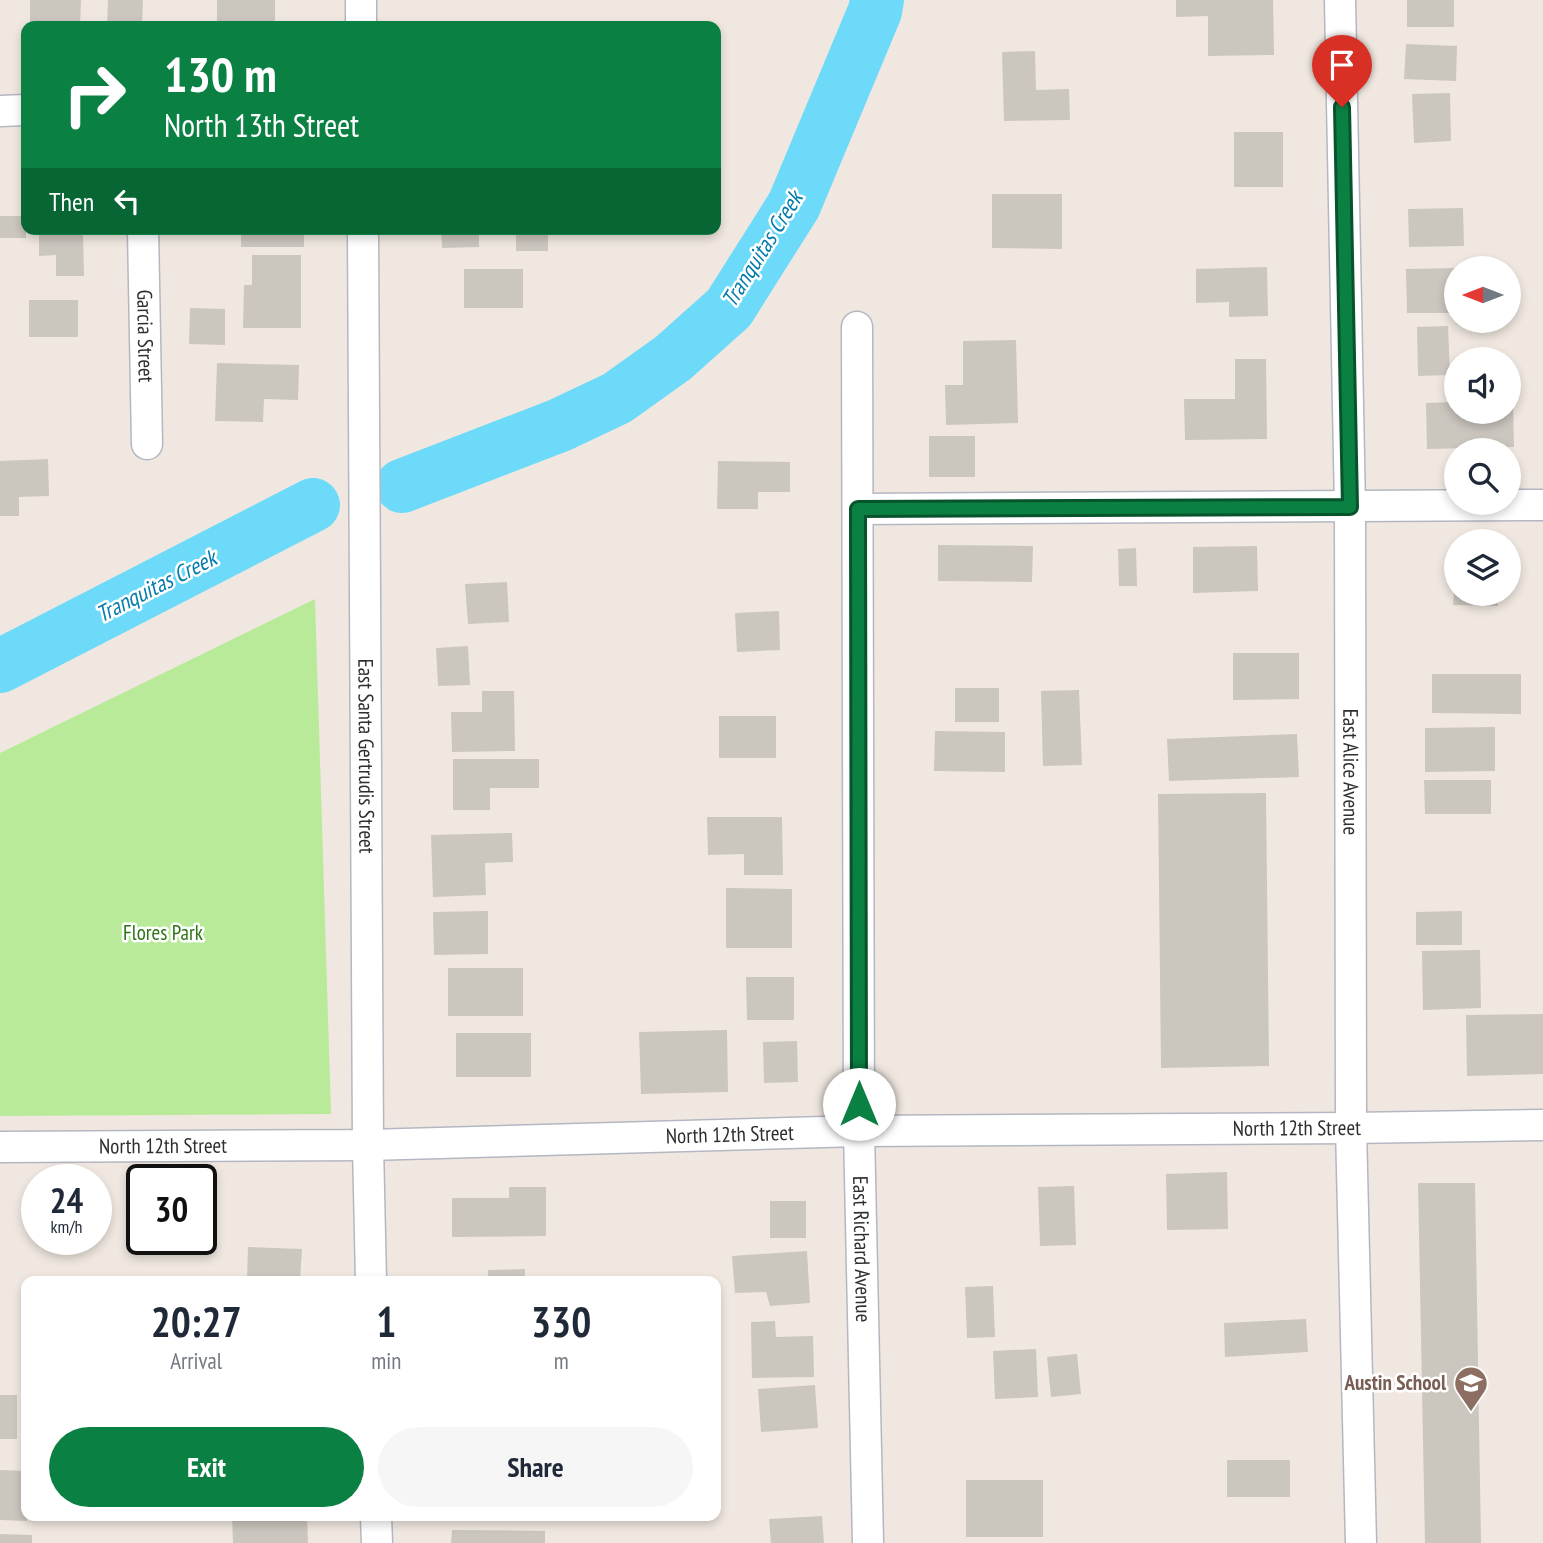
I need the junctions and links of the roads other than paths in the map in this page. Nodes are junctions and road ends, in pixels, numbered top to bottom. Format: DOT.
graph roads {
  1 [pos="361,0"];
  2 [pos="1340,0"];
  3 [pos="361,21"];
  4 [pos="21,110"];
  5 [pos="0,111"];
  6 [pos="143,235"];
  7 [pos="363,235"];
  8 [pos="857,327"];
  9 [pos="147,444"];
  10 [pos="1543,505"];
  11 [pos="1350,507"];
  12 [pos="858,509"];
  13 [pos="1543,1125"];
  14 [pos="1351,1128"];
  15 [pos="859,1131"];
  16 [pos="368,1145"];
  17 [pos="0,1147"];
  18 [pos="371,1276"];
  19 [pos="376,1521"];
  20 [pos="377,1543"];
  21 [pos="868,1543"];
  22 [pos="1361,1543"];
  1 -- 3 [label="street"];
  2 -- 11 [label="street, East Alice Avenue"];
  4 -- 5 [label="street"];
  6 -- 9 [label="street, Garcia Street"];
  7 -- 16 [label="street, East Santa Gertrudis Street"];
  8 -- 12 [label="street, East Richard Avenue"];
  10 -- 11 [label="street"];
  11 -- 12 [label="street"];
  11 -- 14 [label="street, East Alice Avenue"];
  12 -- 15 [label="street, East Richard Avenue"];
  13 -- 14 [label="street, North 12th Street"];
  14 -- 15 [label="street, North 12th Street"];
  14 -- 22 [label="street, East Alice Avenue"];
  15 -- 16 [label="street, North 12th Street"];
  15 -- 21 [label="street, East Richard Avenue"];
  16 -- 17 [label="street, North 12th Street"];
  16 -- 18 [label="street, East Santa Gertrudis Street"];
  19 -- 20 [label="street"];
}
